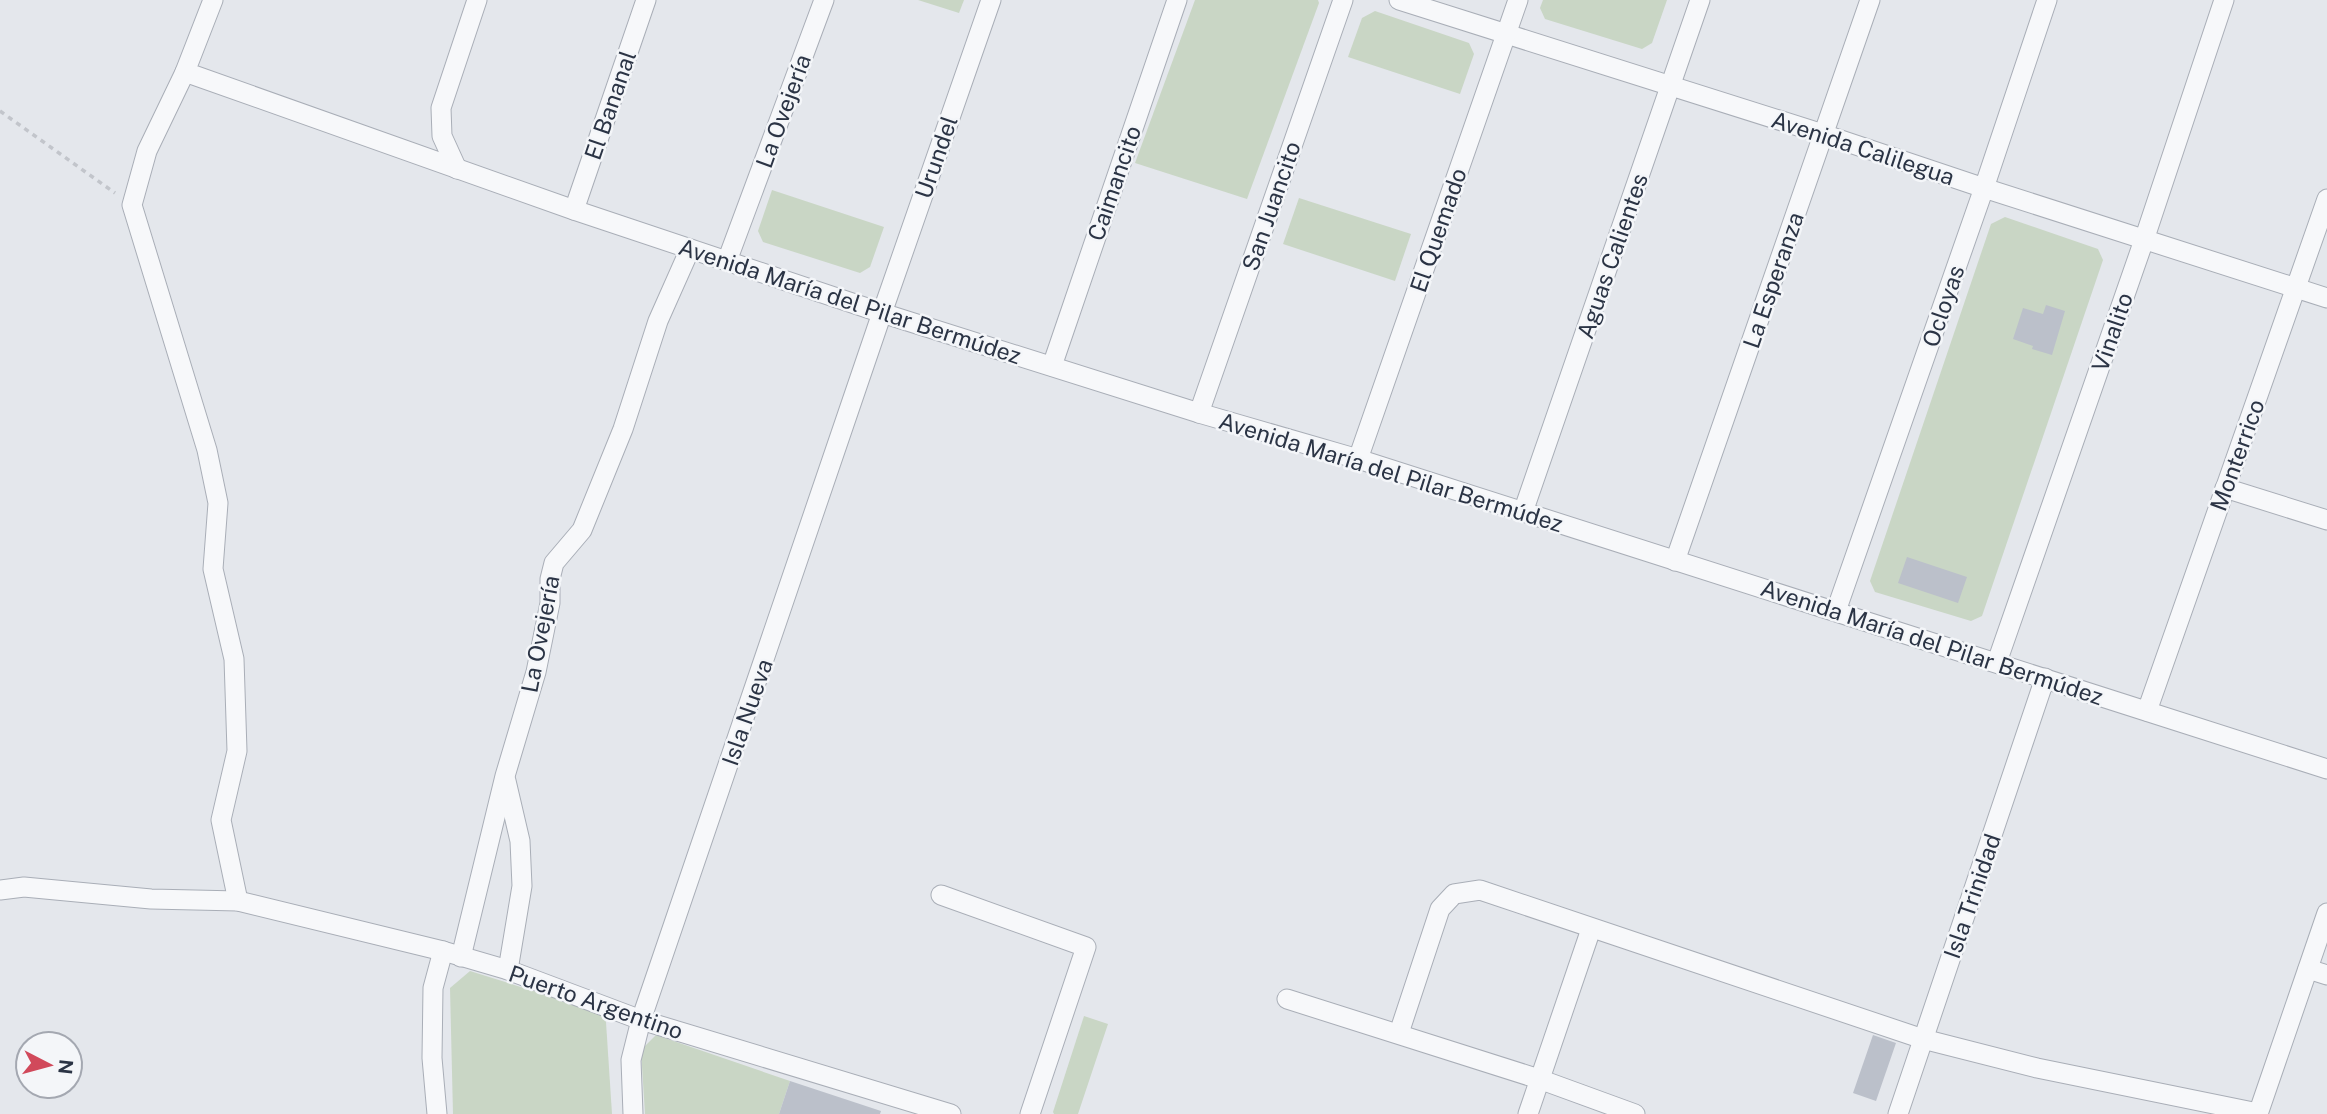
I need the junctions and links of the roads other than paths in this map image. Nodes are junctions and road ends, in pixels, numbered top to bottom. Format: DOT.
graph roads {
  1 [pos="213,0"];
  2 [pos="477,0"];
  3 [pos="646,0"];
  4 [pos="824,0"];
  5 [pos="991,0"];
  6 [pos="1177,0"];
  7 [pos="1343,0"];
  8 [pos="1399,0"];
  9 [pos="1518,0"];
  10 [pos="1700,0"];
  11 [pos="1870,0"];
  12 [pos="2047,0"];
  13 [pos="2224,0"];
  14 [pos="1506,33"];
  15 [pos="185,72"];
  16 [pos="1671,87"];
  17 [pos="1824,134"];
  18 [pos="457,169"];
  19 [pos="1984,188"];
  20 [pos="2327,199"];
  21 [pos="574,210"];
  22 [pos="2144,240"];
  23 [pos="691,249"];
  24 [pos="727,261"];
  25 [pos="2296,288"];
  26 [pos="2327,298"];
  27 [pos="881,313"];
  28 [pos="1052,366"];
  29 [pos="1199,413"];
  30 [pos="1358,459"];
  31 [pos="2225,488"];
  32 [pos="1523,512"];
  33 [pos="2327,520"];
  34 [pos="1675,561"];
  35 [pos="1836,611"];
  36 [pos="1997,662"];
  37 [pos="2045,678"];
  38 [pos="2147,711"];
  39 [pos="2327,769"];
  40 [pos="505,776"];
  41 [pos="0,890"];
  42 [pos="941,895"];
  43 [pos="238,901"];
  44 [pos="2327,913"];
  45 [pos="1591,929"];
  46 [pos="452,954"];
  47 [pos="508,970"];
  48 [pos="2318,972"];
  49 [pos="1287,999"];
  50 [pos="641,1020"];
  51 [pos="1399,1033"];
  52 [pos="1923,1039"];
  53 [pos="1539,1079"];
  54 [pos="437,1114"];
  55 [pos="633,1114"];
  56 [pos="951,1114"];
  57 [pos="1030,1114"];
  58 [pos="1528,1114"];
  59 [pos="1635,1114"];
  60 [pos="1898,1114"];
  61 [pos="2258,1114"];
  1 -- 15 [label="street"];
  2 -- 18 [label="street"];
  3 -- 21 [label="street, El Bananal"];
  4 -- 24 [label="street, La Ovejería"];
  5 -- 27 [label="street, Urundel"];
  6 -- 28 [label="street, Caimancito"];
  7 -- 29 [label="street, San Juancito"];
  8 -- 14 [label="street, Avenida Calilegua"];
  9 -- 14 [label="street, El Quemado"];
  10 -- 16 [label="street, Aguas Calientes"];
  11 -- 17 [label="street, La Esperanza"];
  12 -- 19 [label="street, Ocloyas"];
  13 -- 22 [label="street, Vinalito"];
  14 -- 16 [label="street, Avenida Calilegua"];
  14 -- 30 [label="street, El Quemado"];
  15 -- 18 [label="street, Avenida María del Pilar Bermúdez"];
  15 -- 43 [label="street"];
  16 -- 17 [label="street, Avenida Calilegua"];
  16 -- 32 [label="street, Aguas Calientes"];
  17 -- 19 [label="street, Avenida Calilegua"];
  17 -- 34 [label="street, La Esperanza"];
  18 -- 21 [label="street, Avenida María del Pilar Bermúdez"];
  19 -- 22 [label="street, Avenida Calilegua"];
  19 -- 35 [label="street, Ocloyas"];
  20 -- 25 [label="street, Monterrico"];
  21 -- 23 [label="street, Avenida María del Pilar Bermúdez"];
  22 -- 25 [label="street, Avenida Calilegua"];
  22 -- 36 [label="street, Vinalito"];
  23 -- 24 [label="street, Avenida María del Pilar Bermúdez"];
  23 -- 40 [label="street, La Ovejería"];
  24 -- 27 [label="street, Avenida María del Pilar Bermúdez"];
  25 -- 26 [label="street, Avenida Calilegua"];
  25 -- 31 [label="street, Monterrico"];
  27 -- 28 [label="street, Avenida María del Pilar Bermúdez"];
  27 -- 50 [label="street, Isla Nueva"];
  28 -- 29 [label="street, Avenida María del Pilar Bermúdez"];
  29 -- 30 [label="street, Avenida María del Pilar Bermúdez"];
  30 -- 32 [label="street, Avenida María del Pilar Bermúdez"];
  31 -- 33 [label="street"];
  31 -- 38 [label="street, Monterrico"];
  32 -- 34 [label="street, Avenida María del Pilar Bermúdez"];
  34 -- 35 [label="street, Avenida María del Pilar Bermúdez"];
  35 -- 36 [label="street, Avenida María del Pilar Bermúdez"];
  36 -- 37 [label="street, Avenida María del Pilar Bermúdez"];
  37 -- 38 [label="street, Avenida María del Pilar Bermúdez"];
  37 -- 52 [label="street, Isla Trinidad"];
  38 -- 39 [label="street, Avenida María del Pilar Bermúdez"];
  40 -- 46 [label="street, La Ovejería"];
  40 -- 47 [label="street"];
  41 -- 43 [label="street, Puerto Argentino"];
  42 -- 57 [label="street"];
  43 -- 46 [label="street, Puerto Argentino"];
  44 -- 48 [label="street"];
  45 -- 51 [label="street"];
  45 -- 52 [label="street"];
  45 -- 53 [label="street"];
  46 -- 47 [label="street, Puerto Argentino"];
  46 -- 54 [label="street, La Ovejería"];
  47 -- 50 [label="street, Puerto Argentino"];
  48 -- 61 [label="street"];
  49 -- 51 [label="street"];
  50 -- 55 [label="street, Isla Nueva"];
  50 -- 56 [label="street, Puerto Argentino"];
  51 -- 53 [label="street"];
  52 -- 60 [label="street, Isla Trinidad"];
  52 -- 61 [label="street"];
  53 -- 58 [label="street"];
  53 -- 59 [label="street"];
}
